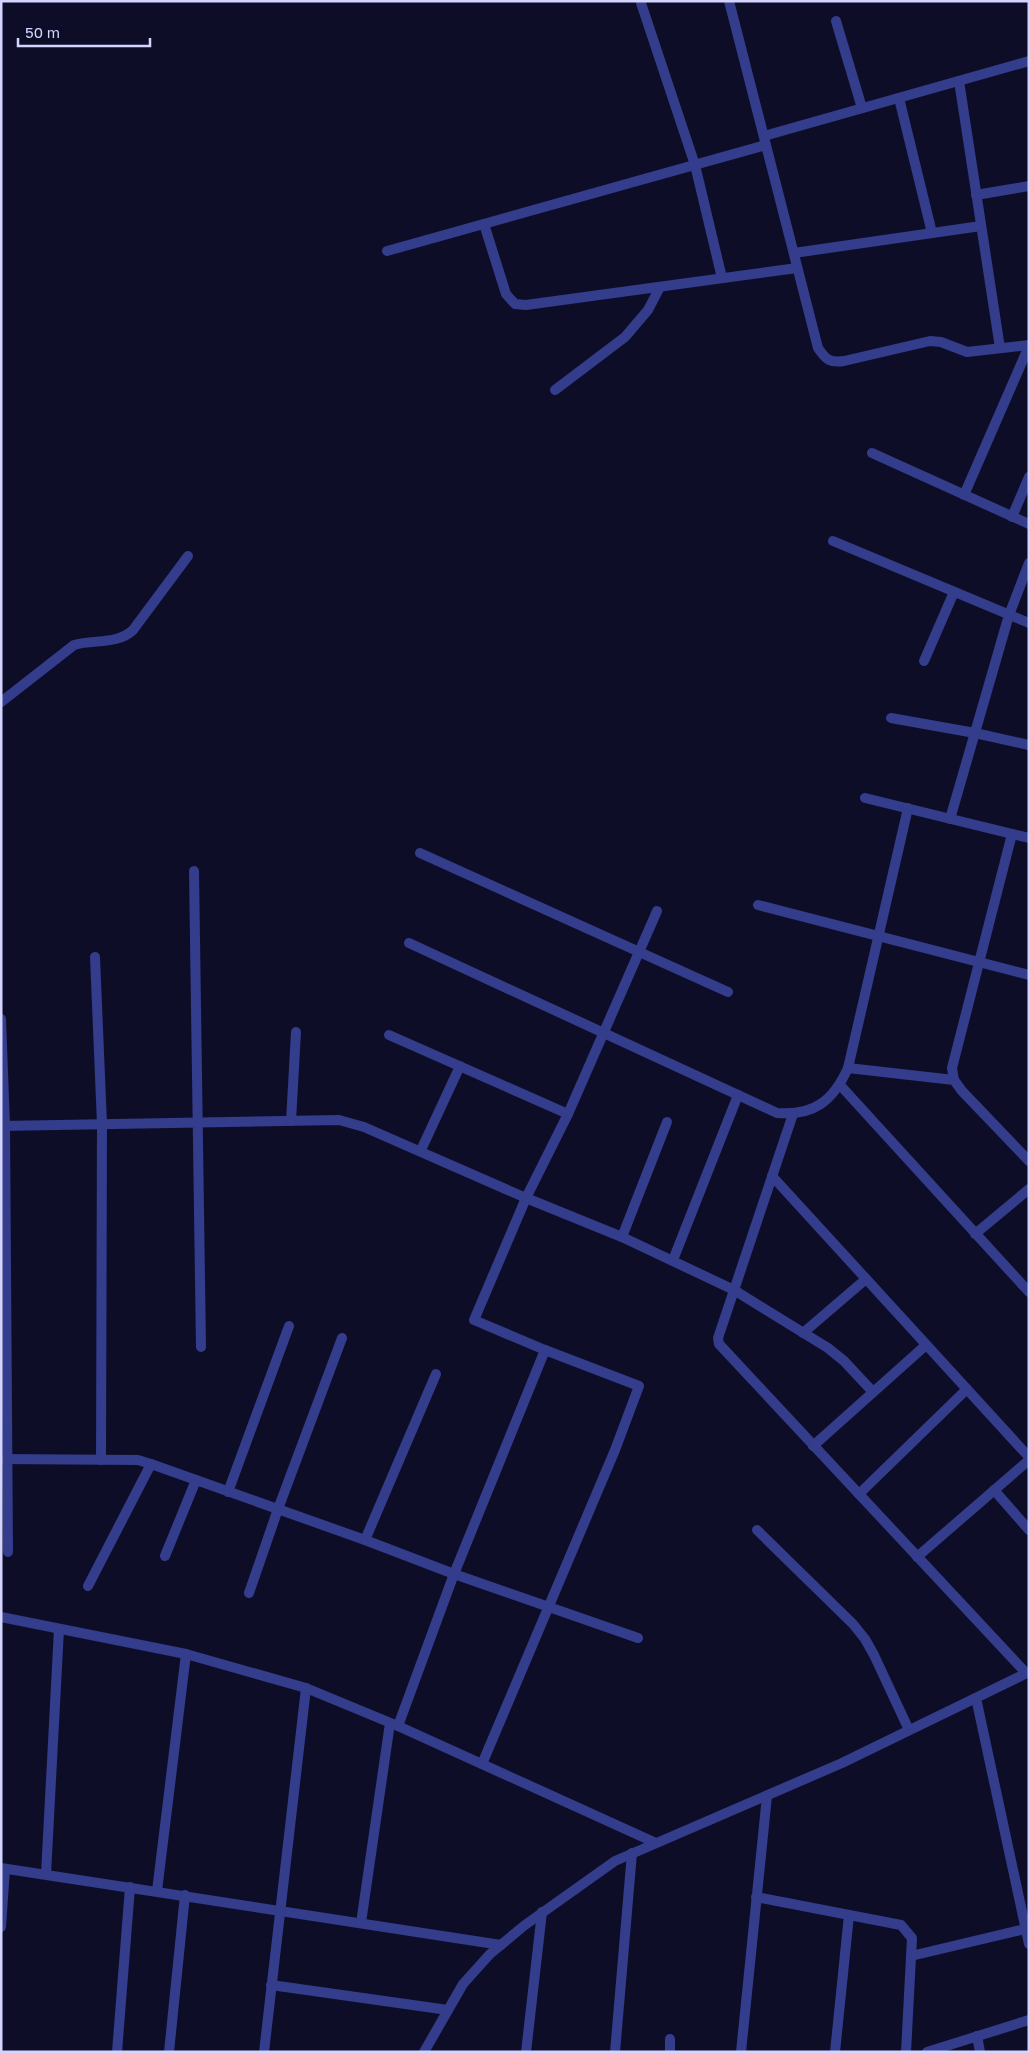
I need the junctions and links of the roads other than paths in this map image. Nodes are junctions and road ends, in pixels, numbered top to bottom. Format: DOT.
graph roads {
  1 [pos="730,1"];
  2 [pos="641,3"];
  3 [pos="836,21"];
  4 [pos="1029,61"];
  5 [pos="959,81"];
  6 [pos="899,98"];
  7 [pos="862,108"];
  8 [pos="765,140"];
  9 [pos="695,165"];
  10 [pos="1029,186"];
  11 [pos="976,196"];
  12 [pos="484,224"];
  13 [pos="981,226"];
  14 [pos="932,233"];
  15 [pos="387,251"];
  16 [pos="794,253"];
  17 [pos="797,268"];
  18 [pos="722,278"];
  19 [pos="660,287"];
  20 [pos="1029,345"];
  21 [pos="1000,348"];
  22 [pos="555,390"];
  23 [pos="872,453"];
  24 [pos="1029,477"];
  25 [pos="964,495"];
  26 [pos="1012,517"];
  27 [pos="1029,524"];
  28 [pos="833,541"];
  29 [pos="188,556"];
  30 [pos="1029,563"];
  31 [pos="954,592"];
  32 [pos="1009,615"];
  33 [pos="1029,623"];
  34 [pos="924,661"];
  35 [pos="1,702"];
  36 [pos="891,718"];
  37 [pos="975,733"];
  38 [pos="1029,745"];
  39 [pos="865,798"];
  40 [pos="908,808"];
  41 [pos="950,819"];
  42 [pos="1012,834"];
  43 [pos="1029,838"];
  44 [pos="420,853"];
  45 [pos="194,871"];
  46 [pos="758,905"];
  47 [pos="656,911"];
  48 [pos="879,937"];
  49 [pos="409,943"];
  50 [pos="639,952"];
  51 [pos="95,957"];
  52 [pos="979,964"];
  53 [pos="1029,975"];
  54 [pos="728,992"];
  55 [pos="1,1019"];
  56 [pos="296,1032"];
  57 [pos="604,1033"];
  58 [pos="389,1035"];
  59 [pos="460,1066"];
  60 [pos="848,1068"];
  61 [pos="954,1080"];
  62 [pos="840,1085"];
  63 [pos="738,1095"];
  64 [pos="568,1114"];
  65 [pos="793,1114"];
  66 [pos="291,1120"];
  67 [pos="198,1122"];
  68 [pos="667,1122"];
  69 [pos="102,1124"];
  70 [pos="3,1126"];
  71 [pos="421,1150"];
  72 [pos="1029,1161"];
  73 [pos="772,1176"];
  74 [pos="1029,1189"];
  75 [pos="526,1198"];
  76 [pos="976,1234"];
  77 [pos="622,1237"];
  78 [pos="674,1260"];
  79 [pos="866,1279"];
  80 [pos="734,1290"];
  81 [pos="1029,1292"];
  82 [pos="289,1326"];
  83 [pos="803,1333"];
  84 [pos="342,1338"];
  85 [pos="926,1345"];
  86 [pos="201,1347"];
  87 [pos="545,1350"];
  88 [pos="436,1374"];
  89 [pos="966,1389"];
  90 [pos="873,1392"];
  91 [pos="813,1446"];
  92 [pos="4,1459"];
  93 [pos="1029,1459"];
  94 [pos="101,1460"];
  95 [pos="151,1464"];
  96 [pos="196,1480"];
  97 [pos="994,1490"];
  98 [pos="228,1492"];
  99 [pos="859,1494"];
  100 [pos="278,1509"];
  101 [pos="757,1530"];
  102 [pos="1029,1530"];
  103 [pos="365,1540"];
  104 [pos="8,1552"];
  105 [pos="165,1556"];
  106 [pos="918,1557"];
  107 [pos="454,1574"];
  108 [pos="88,1586"];
  109 [pos="249,1593"];
  110 [pos="548,1606"];
  111 [pos="1,1617"];
  112 [pos="59,1629"];
  113 [pos="638,1638"];
  114 [pos="186,1654"];
  115 [pos="1027,1673"];
  116 [pos="306,1688"];
  117 [pos="976,1698"];
  118 [pos="394,1724"];
  119 [pos="909,1730"];
  120 [pos="482,1764"];
  121 [pos="767,1796"];
  122 [pos="656,1843"];
  123 [pos="632,1853"];
  124 [pos="3,1868"];
  125 [pos="46,1874"];
  126 [pos="130,1887"];
  127 [pos="156,1891"];
  128 [pos="185,1895"];
  129 [pos="756,1897"];
  130 [pos="279,1910"];
  131 [pos="542,1912"];
  132 [pos="848,1914"];
  133 [pos="361,1923"];
  134 [pos="1,1927"];
  135 [pos="1027,1929"];
  136 [pos="1029,1944"];
  137 [pos="501,1945"];
  138 [pos="911,1956"];
  139 [pos="271,1985"];
  140 [pos="448,2010"];
  141 [pos="1029,2020"];
  142 [pos="977,2036"];
  143 [pos="670,2039"];
  144 [pos="116,2052"];
  145 [pos="169,2052"];
  146 [pos="264,2052"];
  147 [pos="424,2052"];
  148 [pos="526,2052"];
  149 [pos="615,2052"];
  150 [pos="670,2052"];
  151 [pos="741,2052"];
  152 [pos="835,2052"];
  153 [pos="906,2052"];
  154 [pos="927,2052"];
  155 [pos="980,2052"];
  1 -- 8 [label="street"];
  2 -- 9 [label="street"];
  3 -- 7 [label="street"];
  4 -- 5 [label="street"];
  5 -- 6 [label="street"];
  5 -- 11 [label="street"];
  6 -- 7 [label="street"];
  6 -- 14 [label="street"];
  7 -- 8 [label="street"];
  8 -- 9 [label="street"];
  8 -- 16 [label="street"];
  9 -- 12 [label="street"];
  9 -- 18 [label="street"];
  10 -- 11 [label="street"];
  11 -- 13 [label="street"];
  12 -- 15 [label="street"];
  12 -- 19 [label="street"];
  13 -- 14 [label="street"];
  13 -- 21 [label="street"];
  14 -- 16 [label="street"];
  16 -- 17 [label="street"];
  17 -- 18 [label="street"];
  17 -- 21 [label="street"];
  18 -- 19 [label="street"];
  19 -- 22 [label="street"];
  20 -- 21 [label="street"];
  20 -- 25 [label="street"];
  23 -- 25 [label="street"];
  24 -- 26 [label="street"];
  25 -- 26 [label="street"];
  26 -- 27 [label="street"];
  28 -- 31 [label="street"];
  29 -- 35 [label="street"];
  30 -- 32 [label="street"];
  31 -- 32 [label="street"];
  31 -- 34 [label="street"];
  32 -- 33 [label="street"];
  32 -- 37 [label="street"];
  36 -- 37 [label="street"];
  37 -- 38 [label="street"];
  37 -- 41 [label="street"];
  39 -- 40 [label="street"];
  40 -- 41 [label="street"];
  40 -- 48 [label="street"];
  41 -- 42 [label="street"];
  42 -- 43 [label="street"];
  42 -- 52 [label="street"];
  44 -- 50 [label="street"];
  45 -- 67 [label="street"];
  46 -- 48 [label="street"];
  47 -- 50 [label="street"];
  48 -- 52 [label="street"];
  48 -- 60 [label="street"];
  49 -- 57 [label="street"];
  50 -- 54 [label="street"];
  50 -- 57 [label="street"];
  51 -- 69 [label="street"];
  52 -- 53 [label="street"];
  52 -- 61 [label="street"];
  55 -- 70 [label="street"];
  56 -- 66 [label="street"];
  57 -- 63 [label="street"];
  57 -- 64 [label="street"];
  58 -- 59 [label="street"];
  59 -- 64 [label="street"];
  59 -- 71 [label="street"];
  60 -- 61 [label="street"];
  60 -- 62 [label="street"];
  61 -- 72 [label="street"];
  62 -- 65 [label="street"];
  62 -- 76 [label="street"];
  63 -- 65 [label="street"];
  63 -- 78 [label="street"];
  64 -- 75 [label="street"];
  65 -- 73 [label="street"];
  66 -- 67 [label="street"];
  66 -- 71 [label="street"];
  67 -- 69 [label="street"];
  67 -- 86 [label="street"];
  68 -- 77 [label="street"];
  69 -- 70 [label="street"];
  69 -- 94 [label="street"];
  70 -- 92 [label="street"];
  71 -- 75 [label="street"];
  73 -- 79 [label="street"];
  73 -- 80 [label="street"];
  74 -- 76 [label="street"];
  75 -- 77 [label="street"];
  75 -- 87 [label="street"];
  76 -- 81 [label="street"];
  77 -- 78 [label="street"];
  78 -- 80 [label="street"];
  79 -- 83 [label="street"];
  79 -- 85 [label="street"];
  80 -- 83 [label="street"];
  80 -- 91 [label="street"];
  82 -- 98 [label="street"];
  83 -- 90 [label="street"];
  84 -- 100 [label="street"];
  85 -- 89 [label="street"];
  85 -- 90 [label="street"];
  87 -- 107 [label="street"];
  87 -- 110 [label="street"];
  88 -- 103 [label="street"];
  89 -- 93 [label="street"];
  89 -- 99 [label="street"];
  90 -- 91 [label="street"];
  91 -- 99 [label="street"];
  92 -- 94 [label="street"];
  92 -- 104 [label="street"];
  93 -- 97 [label="street"];
  94 -- 95 [label="street"];
  95 -- 96 [label="street"];
  95 -- 108 [label="street"];
  96 -- 98 [label="street"];
  96 -- 105 [label="street"];
  97 -- 102 [label="street"];
  97 -- 106 [label="street"];
  98 -- 100 [label="street"];
  99 -- 106 [label="street"];
  100 -- 103 [label="street"];
  100 -- 109 [label="street"];
  101 -- 119 [label="street"];
  103 -- 107 [label="street"];
  106 -- 115 [label="street"];
  107 -- 110 [label="street"];
  107 -- 118 [label="street"];
  110 -- 113 [label="street"];
  110 -- 120 [label="street"];
  111 -- 112 [label="street"];
  112 -- 114 [label="street"];
  112 -- 125 [label="street"];
  114 -- 116 [label="street"];
  114 -- 127 [label="street"];
  115 -- 117 [label="street"];
  116 -- 118 [label="street"];
  116 -- 130 [label="street"];
  117 -- 119 [label="street"];
  117 -- 135 [label="street"];
  118 -- 120 [label="street"];
  118 -- 133 [label="street"];
  119 -- 121 [label="street"];
  120 -- 122 [label="street"];
  121 -- 122 [label="street"];
  121 -- 129 [label="street"];
  122 -- 123 [label="street"];
  123 -- 131 [label="street"];
  123 -- 149 [label="street"];
  124 -- 125 [label="street"];
  124 -- 134 [label="street"];
  125 -- 126 [label="street"];
  126 -- 127 [label="street"];
  126 -- 144 [label="street"];
  127 -- 128 [label="street"];
  128 -- 130 [label="street"];
  128 -- 145 [label="street"];
  129 -- 132 [label="street"];
  129 -- 151 [label="street"];
  130 -- 133 [label="street"];
  130 -- 139 [label="street"];
  131 -- 137 [label="street"];
  131 -- 148 [label="street"];
  132 -- 138 [label="street"];
  132 -- 152 [label="street"];
  133 -- 137 [label="street"];
  135 -- 136 [label="street"];
  135 -- 138 [label="street"];
  137 -- 140 [label="street"];
  138 -- 153 [label="street"];
  139 -- 140 [label="street"];
  139 -- 146 [label="street"];
  140 -- 147 [label="street"];
  141 -- 142 [label="street"];
  142 -- 154 [label="street"];
  142 -- 155 [label="street"];
  143 -- 150 [label="street"];
}
